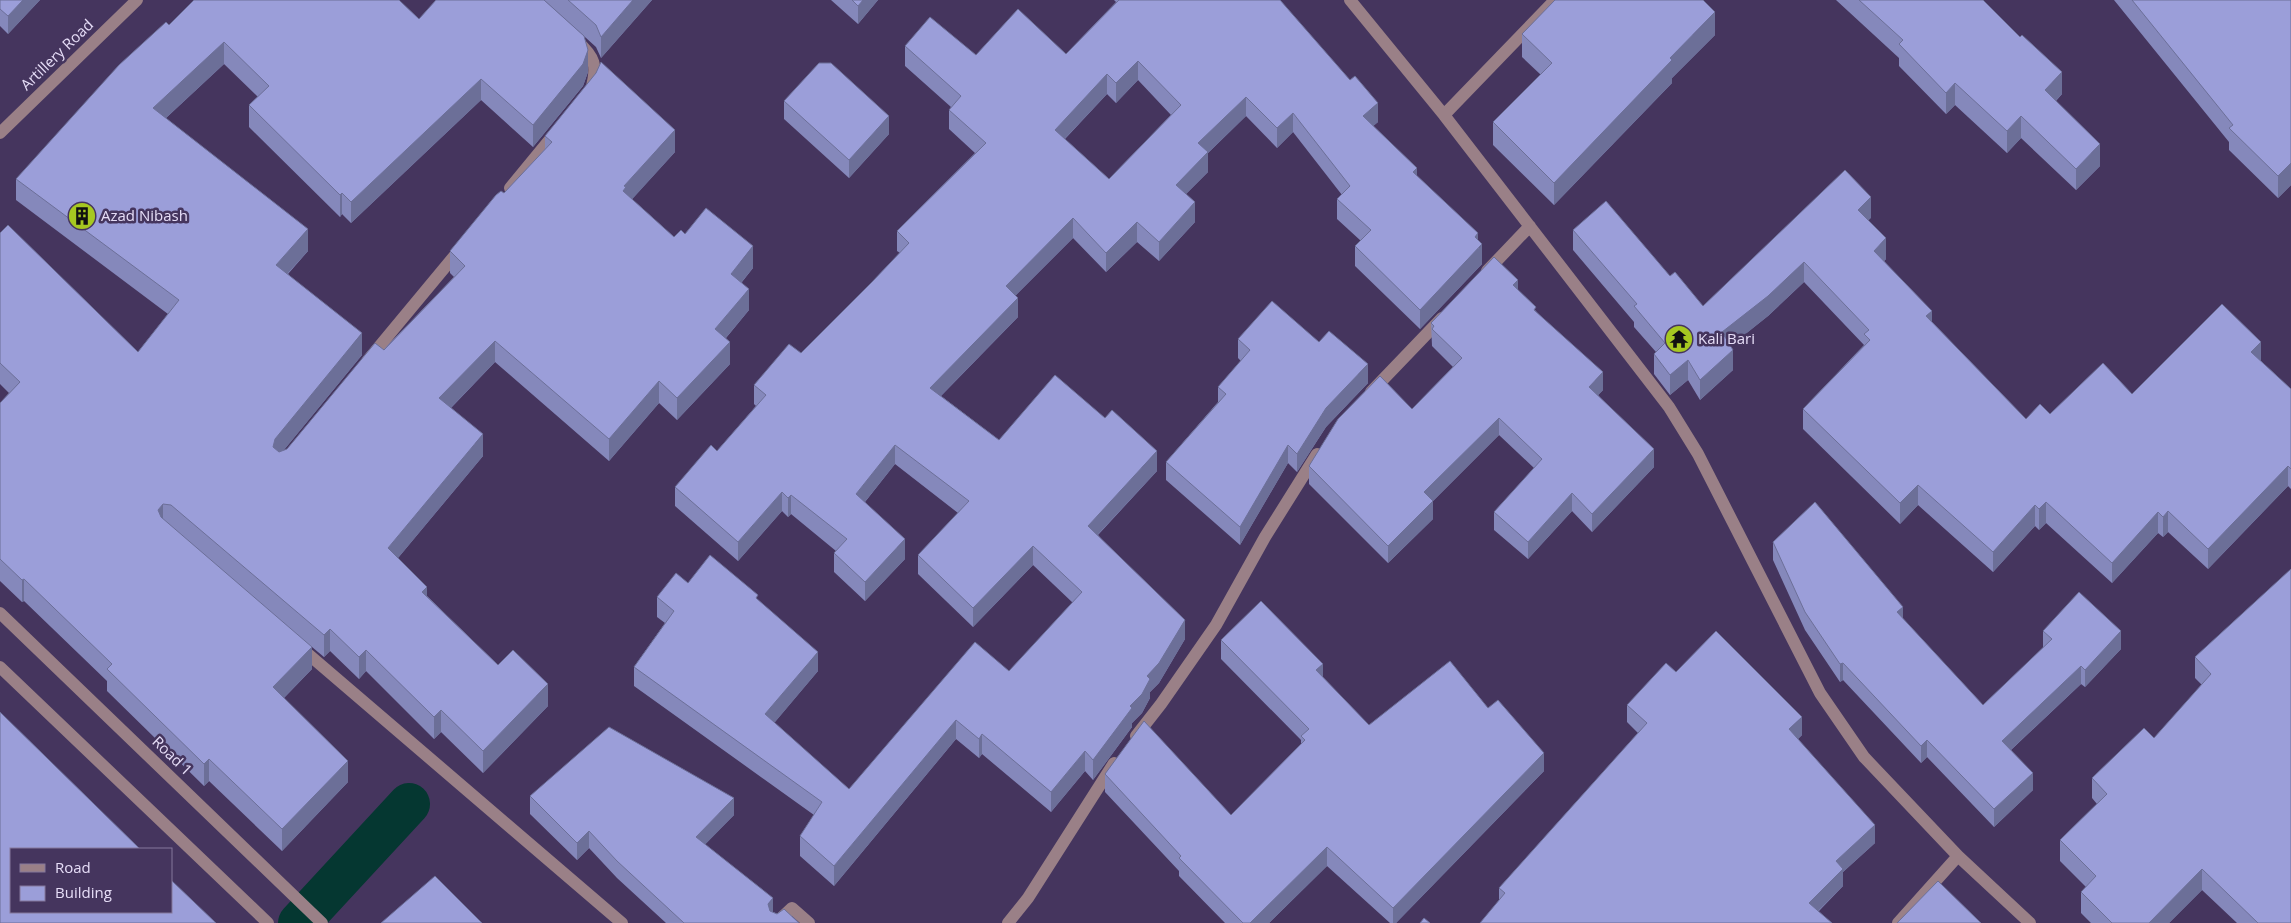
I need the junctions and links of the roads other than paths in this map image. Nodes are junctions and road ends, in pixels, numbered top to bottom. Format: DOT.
graph roads {
  1 [pos="137,0"];
  2 [pos="1350,0"];
  3 [pos="1555,0"];
  4 [pos="569,33"];
  5 [pos="584,98"];
  6 [pos="1444,114"];
  7 [pos="565,121"];
  8 [pos="0,133"];
  9 [pos="502,198"];
  10 [pos="1530,226"];
  11 [pos="470,236"];
  12 [pos="1475,283"];
  13 [pos="1448,312"];
  14 [pos="363,366"];
  15 [pos="1359,404"];
  16 [pos="1326,440"];
  17 [pos="0,613"];
  18 [pos="293,642"];
  19 [pos="0,667"];
  20 [pos="1958,856"];
  21 [pos="268,923"];
  22 [pos="322,923"];
  23 [pos="622,923"];
  24 [pos="776,923"];
  25 [pos="809,923"];
  26 [pos="1008,923"];
  27 [pos="1898,923"];
  28 [pos="2030,923"];
  1 -- 8 [label="street, Artillery Road"];
  2 -- 6 [label="street"];
  3 -- 6 [label="street"];
  4 -- 5 [label="street"];
  6 -- 10 [label="street"];
  7 -- 9 [label="street"];
  10 -- 12 [label="street"];
  10 -- 20 [label="street"];
  11 -- 14 [label="street"];
  13 -- 15 [label="street"];
  16 -- 26 [label="street"];
  17 -- 22 [label="street, Road 1"];
  18 -- 23 [label="street"];
  19 -- 21 [label="street"];
  20 -- 27 [label="street"];
  20 -- 28 [label="street"];
  24 -- 25 [label="street"];
}
